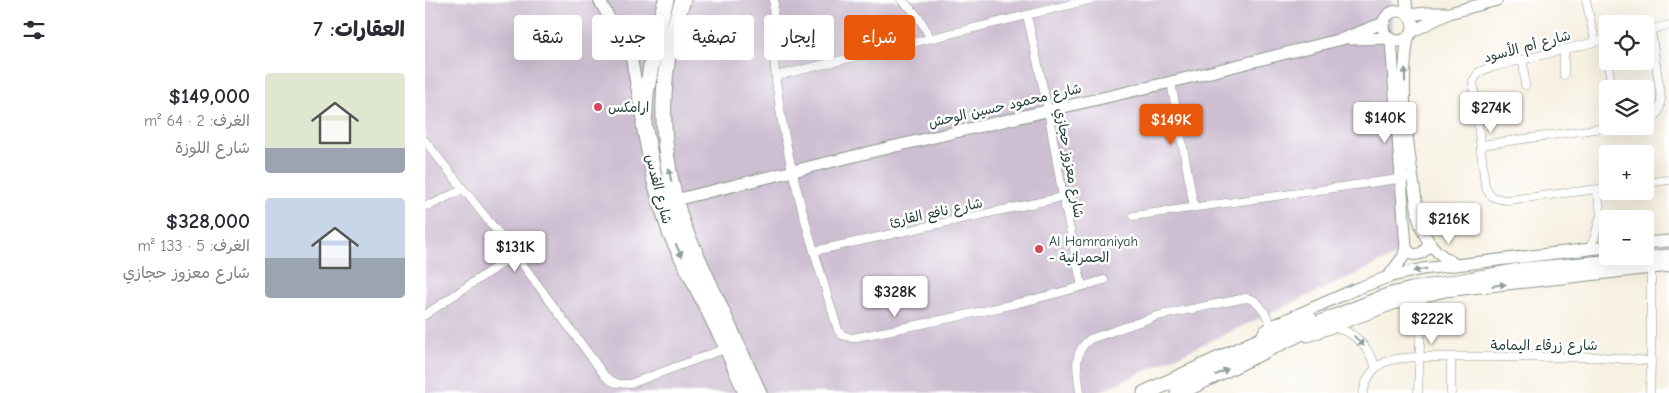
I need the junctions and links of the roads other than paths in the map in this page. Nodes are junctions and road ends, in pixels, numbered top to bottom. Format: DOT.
graph roads {
  1 [pos="599,0"];
  2 [pos="666,0"];
  3 [pos="683,0"];
  4 [pos="774,0"];
  5 [pos="901,0"];
  6 [pos="1089,0"];
  7 [pos="1390,0"];
  8 [pos="1405,0"];
  9 [pos="1497,0"];
  10 [pos="1586,0"];
  11 [pos="1482,2"];
  12 [pos="1449,13"];
  13 [pos="608,15"];
  14 [pos="1027,15"];
  15 [pos="1408,15"];
  16 [pos="1386,18"];
  17 [pos="1669,25"];
  18 [pos="1654,29"];
  19 [pos="1410,34"];
  20 [pos="931,38"];
  21 [pos="1341,39"];
  22 [pos="1390,39"];
  23 [pos="1595,41"];
  24 [pos="1599,41"];
  25 [pos="1564,49"];
  26 [pos="632,60"];
  27 [pos="638,60"];
  28 [pos="1523,60"];
  29 [pos="651,62"];
  30 [pos="1654,62"];
  31 [pos="1610,70"];
  32 [pos="1564,75"];
  33 [pos="776,76"];
  34 [pos="1610,79"];
  35 [pos="1171,82"];
  36 [pos="1525,85"];
  37 [pos="1048,110"];
  38 [pos="1654,118"];
  39 [pos="644,125"];
  40 [pos="1599,129"];
  41 [pos="425,141"];
  42 [pos="1481,145"];
  43 [pos="793,171"];
  44 [pos="1407,177"];
  45 [pos="1669,180"];
  46 [pos="1654,182"];
  47 [pos="463,189"];
  48 [pos="1597,190"];
  49 [pos="1063,197"];
  50 [pos="675,200"];
  51 [pos="425,206"];
  52 [pos="1194,207"];
  53 [pos="1600,210"];
  54 [pos="1133,216"];
  55 [pos="1599,221"];
  56 [pos="689,238"];
  57 [pos="1429,244"];
  58 [pos="1406,248"];
  59 [pos="1599,248"];
  60 [pos="1589,249"];
  61 [pos="814,251"];
  62 [pos="515,254"];
  63 [pos="1659,254"];
  64 [pos="1599,256"];
  65 [pos="1455,264"];
  66 [pos="1388,277"];
  67 [pos="1104,280"];
  68 [pos="1082,286"];
  69 [pos="1422,296"];
  70 [pos="425,315"];
  71 [pos="1272,326"];
  72 [pos="1332,328"];
  73 [pos="1261,340"];
  74 [pos="1284,341"];
  75 [pos="727,348"];
  76 [pos="1420,357"];
  77 [pos="1451,358"];
  78 [pos="1651,361"];
  79 [pos="1377,367"];
  80 [pos="746,393"];
  81 [pos="759,393"];
  82 [pos="769,393"];
  83 [pos="1080,393"];
  84 [pos="1145,393"];
  85 [pos="1178,393"];
  86 [pos="1363,393"];
  87 [pos="1418,393"];
  88 [pos="1451,393"];
  89 [pos="1650,393"];
  1 -- 13 [label="street"];
  2 -- 29 [label="highway, شارع القدس"];
  50 -- 3 [label="highway, شارع القدس, one-way"];
  4 -- 33 [label="street"];
  5 -- 20 [label="street"];
  6 -- 14 [label="street"];
  7 -- 16 [label="street"];
  8 -- 15 [label="street"];
  9 -- 11 [label="street"];
  10 -- 23 [label="street"];
  11 -- 12 [label="street"];
  12 -- 15 [label="street"];
  12 -- 19 [label="street"];
  14 -- 20 [label="street"];
  14 -- 37 [label="street, شارع معزوز حجازي"];
  15 -- 16 [label="street"];
  15 -- 19 [label="street"];
  16 -- 21 [label="street, شارع محمود حسين الوحش"];
  16 -- 22 [label="street"];
  17 -- 18 [label="street"];
  19 -- 22 [label="street"];
  44 -- 19 [label="street, one-way"];
  20 -- 33 [label="street"];
  21 -- 22 [label="street, شارع محمود حسين الوحش"];
  21 -- 35 [label="street, شارع محمود حسين الوحش"];
  22 -- 44 [label="street"];
  23 -- 24 [label="street, شارع أم الأسود"];
  23 -- 25 [label="street, شارع أم الأسود"];
  25 -- 28 [label="street, شارع أم الأسود"];
  25 -- 32 [label="street"];
  26 -- 39 [label="street"];
  27 -- 29 [label="street"];
  28 -- 36 [label="street"];
  28 -- 42 [label="street, شارع أم الأسود"];
  29 -- 39 [label="highway, شارع القدس"];
  30 -- 38 [label="street"];
  31 -- 34 [label="street"];
  33 -- 43 [label="street"];
  35 -- 37 [label="street, شارع محمود حسين الوحش"];
  35 -- 52 [label="street"];
  37 -- 43 [label="street, شارع محمود حسين الوحش"];
  37 -- 49 [label="street, شارع معزوز حجازي"];
  39 -- 75 [label="highway, شارع القدس, one-way"];
  40 -- 42 [label="street"];
  41 -- 47 [label="street"];
  42 -- 48 [label="street, شارع أم الأسود"];
  43 -- 50 [label="street, شارع محمود حسين الوحش"];
  43 -- 61 [label="street"];
  44 -- 52 [label="street"];
  44 -- 57 [label="street"];
  44 -- 58 [label="street"];
  45 -- 46 [label="street"];
  47 -- 51 [label="street"];
  47 -- 62 [label="street"];
  48 -- 53 [label="street"];
  49 -- 61 [label="street, شارع نافع القارئ"];
  49 -- 68 [label="street, شارع معزوز حجازي"];
  50 -- 56 [label="highway, شارع القدس"];
  52 -- 54 [label="street"];
  55 -- 60 [label="street"];
  56 -- 81 [label="highway, شارع القدس"];
  56 -- 82 [label="highway"];
  57 -- 58 [label="street"];
  57 -- 65 [label="street"];
  58 -- 66 [label="street"];
  59 -- 60 [label="street"];
  60 -- 65 [label="street"];
  61 -- 68 [label="street"];
  62 -- 70 [label="street"];
  62 -- 75 [label="street"];
  69 -- 63 [label="street, one-way"];
  63 -- 74 [label="highway"];
  63 -- 78 [label="street"];
  64 -- 73 [label="highway"];
  65 -- 66 [label="street, one-way"];
  66 -- 71 [label="street"];
  67 -- 68 [label="street"];
  69 -- 72 [label="street"];
  69 -- 76 [label="street"];
  71 -- 73 [label="street"];
  71 -- 83 [label="street"];
  72 -- 74 [label="street"];
  72 -- 79 [label="street, one-way"];
  73 -- 84 [label="highway"];
  85 -- 74 [label="highway, one-way"];
  75 -- 80 [label="highway, شارع القدس"];
  76 -- 77 [label="street, شارع زرقاء اليمامة"];
  76 -- 79 [label="street, شارع زرقاء اليمامة"];
  76 -- 87 [label="street"];
  77 -- 78 [label="street, شارع زرقاء اليمامة"];
  77 -- 88 [label="street"];
  78 -- 89 [label="street"];
  79 -- 86 [label="street"];
}
